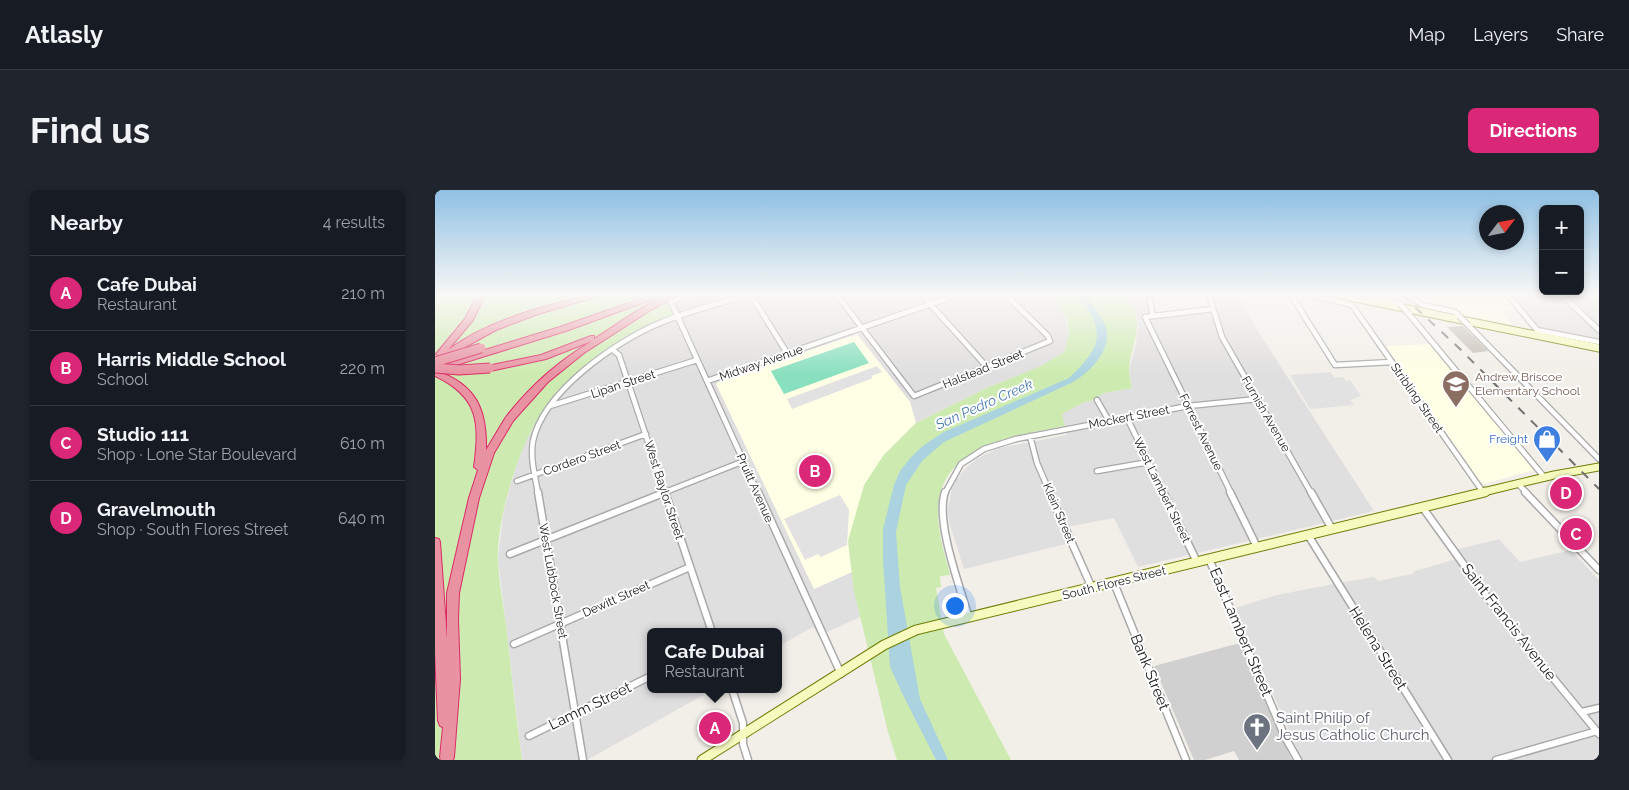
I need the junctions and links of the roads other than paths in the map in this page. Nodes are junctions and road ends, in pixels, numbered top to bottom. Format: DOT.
graph roads {
  1 [pos="468,322"];
  2 [pos="511,322"];
  3 [pos="563,322"];
  4 [pos="581,322"];
  5 [pos="625,322"];
  6 [pos="628,322"];
  7 [pos="665,322"];
  8 [pos="679,322"];
  9 [pos="766,322"];
  10 [pos="857,322"];
  11 [pos="881,322"];
  12 [pos="945,322"];
  13 [pos="1033,322"];
  14 [pos="1147,322"];
  15 [pos="1217,322"];
  16 [pos="1307,322"];
  17 [pos="1363,322"];
  18 [pos="1415,322"];
  19 [pos="1465,322"];
  20 [pos="1468,322"];
  21 [pos="1530,322"];
  22 [pos="862,328"];
  23 [pos="1599,342"];
  24 [pos="1599,348"];
  25 [pos="614,351"];
  26 [pos="787,353"];
  27 [pos="435,358"];
  28 [pos="697,360"];
  29 [pos="1391,362"];
  30 [pos="435,363"];
  31 [pos="987,367"];
  32 [pos="435,368"];
  33 [pos="435,373"];
  34 [pos="707,381"];
  35 [pos="628,382"];
  36 [pos="1258,399"];
  37 [pos="1097,400"];
  38 [pos="549,406"];
  39 [pos="1188,406"];
  40 [pos="1127,418"];
  41 [pos="1109,421"];
  42 [pos="646,434"];
  43 [pos="1030,436"];
  44 [pos="744,461"];
  45 [pos="1599,461"];
  46 [pos="1149,462"];
  47 [pos="1599,467"];
  48 [pos="1097,471"];
  49 [pos="535,475"];
  50 [pos="1555,475"];
  51 [pos="1545,478"];
  52 [pos="517,481"];
  53 [pos="1518,484"];
  54 [pos="1483,492"];
  55 [pos="665,493"];
  56 [pos="474,498"];
  57 [pos="1423,508"];
  58 [pos="1332,529"];
  59 [pos="1308,535"];
  60 [pos="547,539"];
  61 [pos="435,542"];
  62 [pos="1257,547"];
  63 [pos="510,554"];
  64 [pos="1209,559"];
  65 [pos="1197,562"];
  66 [pos="690,567"];
  67 [pos="1599,570"];
  68 [pos="1114,584"];
  69 [pos="1092,589"];
  70 [pos="969,618"];
  71 [pos="561,623"];
  72 [pos="711,628"];
  73 [pos="514,644"];
  74 [pos="841,674"];
  75 [pos="647,678"];
  76 [pos="733,693"];
  77 [pos="1599,708"];
  78 [pos="1582,712"];
  79 [pos="575,714"];
  80 [pos="1598,733"];
  81 [pos="743,734"];
  82 [pos="529,736"];
  83 [pos="447,758"];
  84 [pos="583,760"];
  85 [pos="702,760"];
  86 [pos="748,760"];
  87 [pos="1186,760"];
  88 [pos="1297,760"];
  89 [pos="1448,760"];
  90 [pos="1496,760"];
  1 -- 27 [label="highway"];
  2 -- 30 [label="highway"];
  3 -- 30 [label="highway, bridge"];
  4 -- 32 [label="highway, bridge"];
  5 -- 32 [label="highway, bridge"];
  6 -- 56 [label="highway"];
  7 -- 25 [label="street, West Lubbock Street"];
  8 -- 28 [label="street, Pruitt Avenue"];
  9 -- 26 [label="street"];
  10 -- 22 [label="street"];
  11 -- 22 [label="street, Midway Avenue"];
  12 -- 31 [label="street"];
  13 -- 31 [label="street, Halstead Street"];
  14 -- 39 [label="street, Forrest Avenue"];
  15 -- 36 [label="street, Furnish Avenue"];
  16 -- 29 [label="street"];
  17 -- 29 [label="street, Stribling Street"];
  18 -- 51 [label="street, bridge"];
  19 -- 45 [label="street, bridge"];
  20 -- 24 [label="main road"];
  21 -- 23 [label="street"];
  22 -- 26 [label="street, Midway Avenue"];
  22 -- 31 [label="street, Halstead Street"];
  25 -- 35 [label="street, West Baylor Street"];
  25 -- 38 [label="street, West Lubbock Street"];
  26 -- 34 [label="street, Midway Avenue"];
  28 -- 34 [label="street, Pruitt Avenue"];
  28 -- 35 [label="street, Lipan Street"];
  29 -- 54 [label="street, Stribling Street"];
  33 -- 56 [label="highway"];
  34 -- 44 [label="street, Pruitt Avenue"];
  35 -- 38 [label="street, Lipan Street"];
  35 -- 42 [label="street, West Baylor Street"];
  36 -- 39 [label="street, Mockert Street"];
  36 -- 58 [label="street, Furnish Avenue"];
  37 -- 41 [label="street"];
  38 -- 49 [label="street, West Lubbock Street"];
  39 -- 40 [label="street, Mockert Street"];
  39 -- 62 [label="street, Forrest Avenue"];
  40 -- 41 [label="street, Mockert Street"];
  40 -- 46 [label="street, West Lambert Street"];
  41 -- 43 [label="street, Mockert Street"];
  42 -- 49 [label="street, Cordero Street"];
  42 -- 55 [label="street, West Baylor Street"];
  43 -- 69 [label="street, Klein Street"];
  43 -- 70 [label="street, Mockert Street"];
  44 -- 55 [label="street"];
  44 -- 74 [label="street, Pruitt Avenue"];
  45 -- 50 [label="main road, South Flores Street"];
  46 -- 48 [label="street"];
  46 -- 65 [label="street, West Lambert Street"];
  47 -- 50 [label="main road, South Flores Street"];
  49 -- 52 [label="street, Cordero Street"];
  49 -- 60 [label="street, West Lubbock Street"];
  50 -- 51 [label="main road, South Flores Street"];
  51 -- 53 [label="main road, South Flores Street"];
  53 -- 54 [label="main road, South Flores Street"];
  53 -- 67 [label="street"];
  54 -- 57 [label="main road, South Flores Street"];
  55 -- 60 [label="street"];
  55 -- 66 [label="street, West Baylor Street"];
  56 -- 83 [label="highway"];
  57 -- 58 [label="main road, South Flores Street"];
  57 -- 78 [label="street, Saint Francis Avenue"];
  58 -- 59 [label="main road, South Flores Street"];
  59 -- 62 [label="main road, South Flores Street"];
  59 -- 89 [label="street, Helena Street"];
  60 -- 63 [label="street"];
  60 -- 71 [label="street, West Lubbock Street"];
  61 -- 83 [label="highway"];
  62 -- 64 [label="main road, South Flores Street"];
  64 -- 65 [label="main road, South Flores Street"];
  64 -- 88 [label="street, East Lambert Street"];
  65 -- 68 [label="main road, South Flores Street"];
  66 -- 71 [label="street, Dewitt Street"];
  66 -- 72 [label="street, West Baylor Street"];
  68 -- 69 [label="main road, South Flores Street"];
  68 -- 87 [label="street, Bank Street"];
  69 -- 70 [label="main road, South Flores Street"];
  70 -- 74 [label="main road, South Flores Street"];
  71 -- 73 [label="street, Dewitt Street"];
  71 -- 79 [label="street, West Lubbock Street"];
  74 -- 81 [label="main road, South Flores Street"];
  75 -- 79 [label="street, Lamm Street"];
  76 -- 81 [label="street"];
  77 -- 78 [label="street"];
  78 -- 80 [label="street, Saint Francis Avenue"];
  79 -- 82 [label="street, Lamm Street"];
  79 -- 84 [label="street, West Lubbock Street"];
  80 -- 90 [label="street"];
  81 -- 85 [label="main road, South Flores Street"];
  81 -- 86 [label="street"];
}
